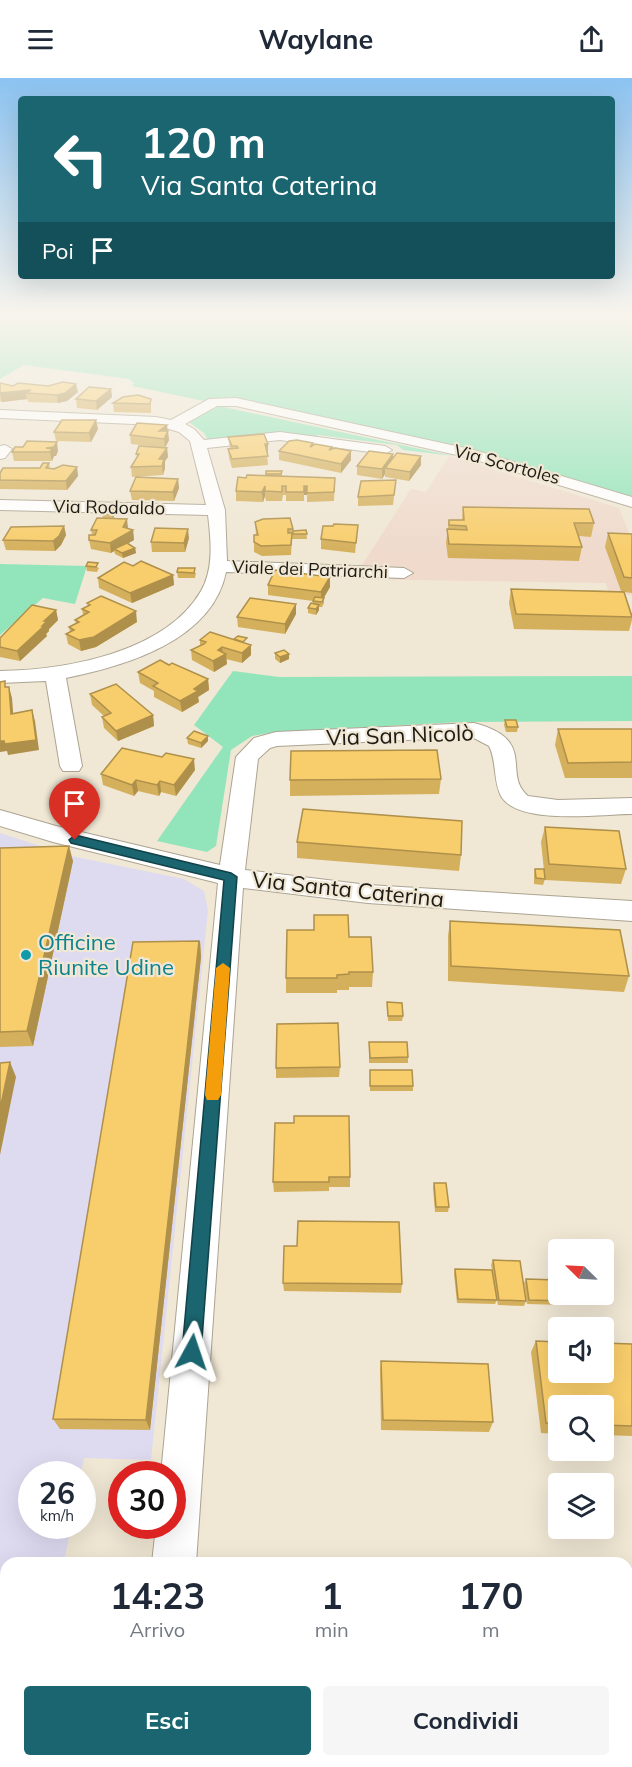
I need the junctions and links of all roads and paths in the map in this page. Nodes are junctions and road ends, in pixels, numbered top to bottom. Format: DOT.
graph roads {
  1 [pos="0,414"];
  2 [pos="174,424"];
  3 [pos="199,445"];
  4 [pos="391,451"];
  5 [pos="632,502"];
  6 [pos="0,505"];
  7 [pos="218,510"];
  8 [pos="217,566"];
  9 [pos="404,573"];
  10 [pos="55,673"];
  11 [pos="0,677"];
  12 [pos="71,766"];
  13 [pos="632,806"];
  14 [pos="0,818"];
  15 [pos="231,877"];
  16 [pos="632,911"];
  17 [pos="174,1557"];
  1 -- 2 [label="street"];
  2 -- 3 [label="street"];
  2 -- 5 [label="street, Via Scortoles"];
  3 -- 4 [label="street"];
  3 -- 7 [label="street, Viale dei Patriarchi"];
  6 -- 7 [label="street, Via Rodoaldo"];
  7 -- 8 [label="street, Viale dei Patriarchi"];
  8 -- 9 [label="street, Viale dei Patriarchi"];
  8 -- 10 [label="street, Viale dei Patriarchi"];
  10 -- 11 [label="street, Viale dei Patriarchi"];
  10 -- 12 [label="street"];
  13 -- 15 [label="street, Via San Nicolò"];
  14 -- 15 [label="street, Via Santa Caterina"];
  15 -- 16 [label="street, Via Santa Caterina"];
  15 -- 17 [label="street"];
}
